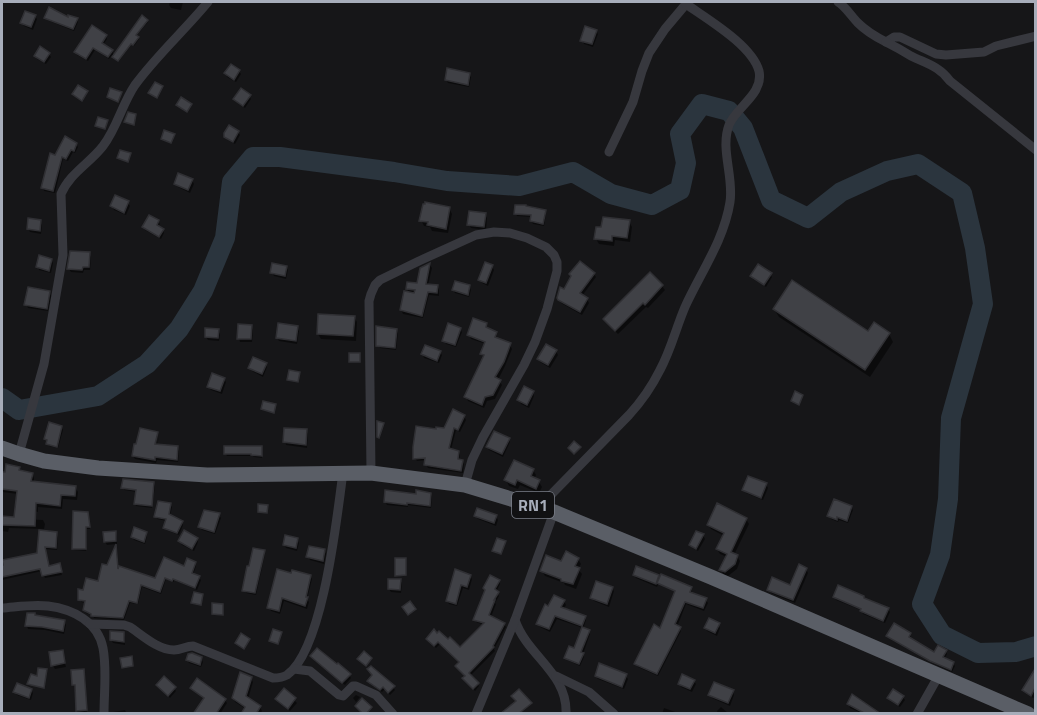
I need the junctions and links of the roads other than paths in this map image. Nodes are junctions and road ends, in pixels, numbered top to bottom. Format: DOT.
graph roads {
  1 [pos="208,2"];
  2 [pos="838,2"];
  3 [pos="687,3"];
  4 [pos="1035,36"];
  5 [pos="886,42"];
  6 [pos="1035,150"];
  7 [pos="609,152"];
  8 [pos="2,448"];
  9 [pos="19,454"];
  10 [pos="343,472"];
  11 [pos="371,472"];
  12 [pos="465,485"];
  13 [pos="539,507"];
  14 [pos="554,512"];
  15 [pos="2,608"];
  16 [pos="515,620"];
  17 [pos="90,624"];
  18 [pos="294,669"];
  19 [pos="939,675"];
  20 [pos="555,676"];
  21 [pos="105,714"];
  22 [pos="393,714"];
  23 [pos="476,714"];
  24 [pos="566,714"];
  25 [pos="614,714"];
  26 [pos="917,714"];
  27 [pos="1028,714"];
  1 -- 9 [label="street"];
  2 -- 5 [label="street"];
  3 -- 7 [label="street"];
  3 -- 13 [label="street"];
  4 -- 5 [label="street"];
  5 -- 6 [label="street"];
  8 -- 9 [label="highway, RN1"];
  9 -- 10 [label="highway, RN1"];
  10 -- 11 [label="highway, RN1"];
  10 -- 18 [label="street"];
  11 -- 12 [label="highway, RN1"];
  11 -- 12 [label="street"];
  12 -- 13 [label="highway, RN1"];
  13 -- 14 [label="highway, RN1"];
  14 -- 16 [label="street"];
  14 -- 19 [label="highway, RN1"];
  15 -- 17 [label="street"];
  16 -- 20 [label="street"];
  16 -- 23 [label="street"];
  17 -- 18 [label="street"];
  17 -- 21 [label="street"];
  18 -- 22 [label="street"];
  19 -- 26 [label="street"];
  19 -- 27 [label="highway, RN1"];
  20 -- 24 [label="street"];
  20 -- 25 [label="street"];
}
